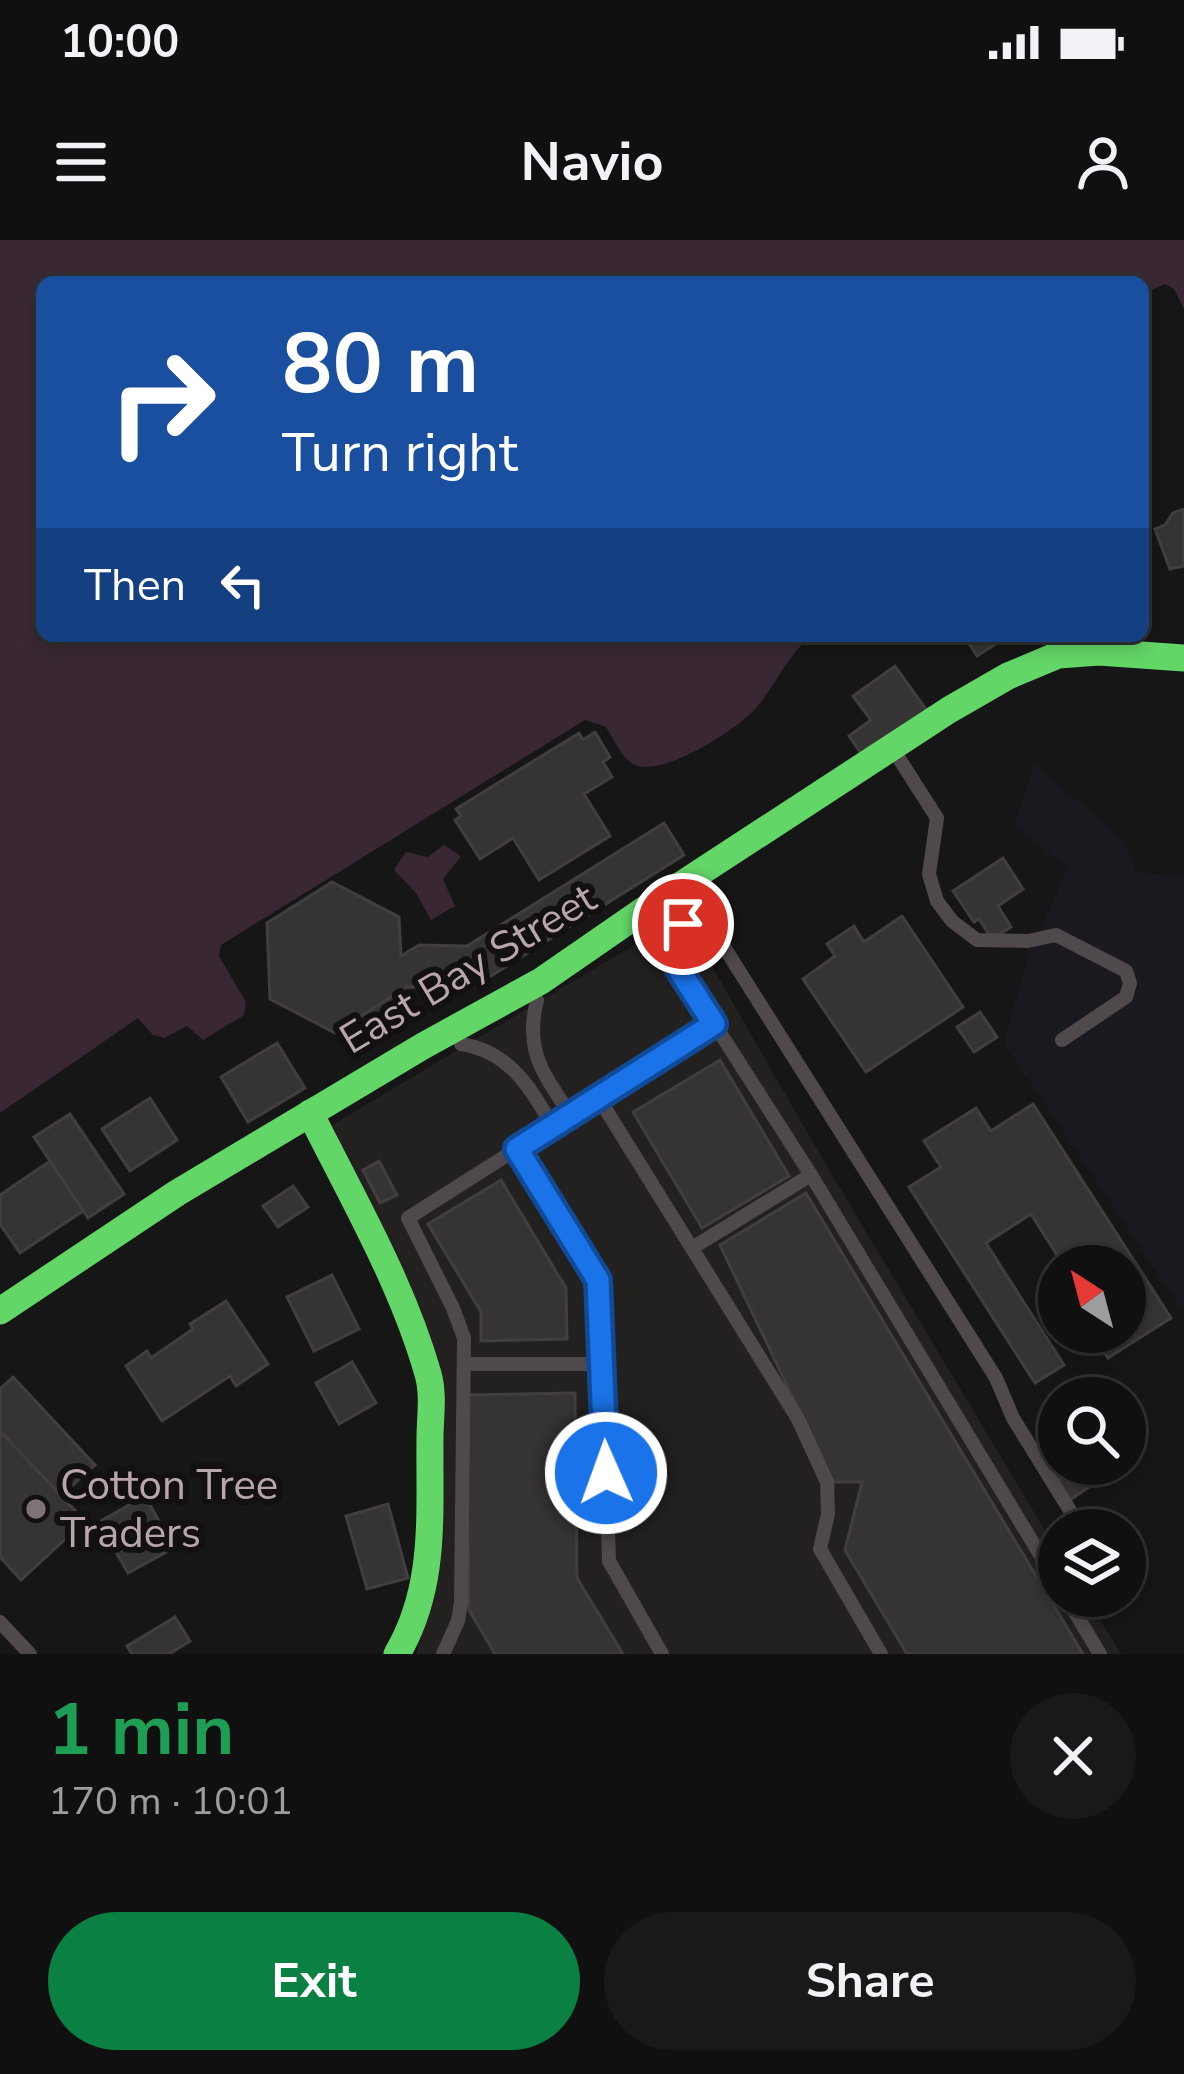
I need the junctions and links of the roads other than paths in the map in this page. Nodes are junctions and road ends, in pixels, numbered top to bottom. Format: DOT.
graph roads {
  1 [pos="1184,658"];
  2 [pos="892,748"];
  3 [pos="676,889"];
  4 [pos="541,981"];
  5 [pos="714,1024"];
  6 [pos="439,1038"];
  7 [pos="1062,1040"];
  8 [pos="598,1097"];
  9 [pos="310,1113"];
  10 [pos="571,1116"];
  11 [pos="554,1127"];
  12 [pos="517,1149"];
  13 [pos="811,1175"];
  14 [pos="692,1248"];
  15 [pos="0,1311"];
  16 [pos="465,1364"];
  17 [pos="602,1364"];
  18 [pos="1069,1509"];
  19 [pos="1038,1551"];
  20 [pos="1078,1617"];
  21 [pos="0,1622"];
  22 [pos="30,1654"];
  23 [pos="398,1654"];
  24 [pos="442,1654"];
  25 [pos="662,1654"];
  26 [pos="881,1654"];
  27 [pos="1100,1654"];
  1 -- 2 [label="main road, East Bay Street"];
  2 -- 3 [label="main road, East Bay Street"];
  2 -- 7 [label="lane"];
  3 -- 4 [label="main road, East Bay Street"];
  3 -- 5 [label="lane"];
  3 -- 18 [label="lane"];
  4 -- 6 [label="main road, East Bay Street"];
  4 -- 10 [label="lane"];
  5 -- 8 [label="lane"];
  5 -- 13 [label="lane"];
  6 -- 9 [label="main road, East Bay Street"];
  6 -- 11 [label="lane"];
  8 -- 10 [label="lane"];
  8 -- 14 [label="lane"];
  9 -- 15 [label="main road, East Bay Street"];
  9 -- 23 [label="main road"];
  10 -- 11 [label="lane"];
  11 -- 12 [label="lane"];
  12 -- 16 [label="lane"];
  12 -- 17 [label="lane"];
  13 -- 14 [label="lane"];
  13 -- 19 [label="lane"];
  14 -- 26 [label="lane"];
  16 -- 17 [label="lane"];
  16 -- 24 [label="lane"];
  17 -- 25 [label="lane"];
  20 -- 27 [label="lane"];
  21 -- 22 [label="lane"];
}
